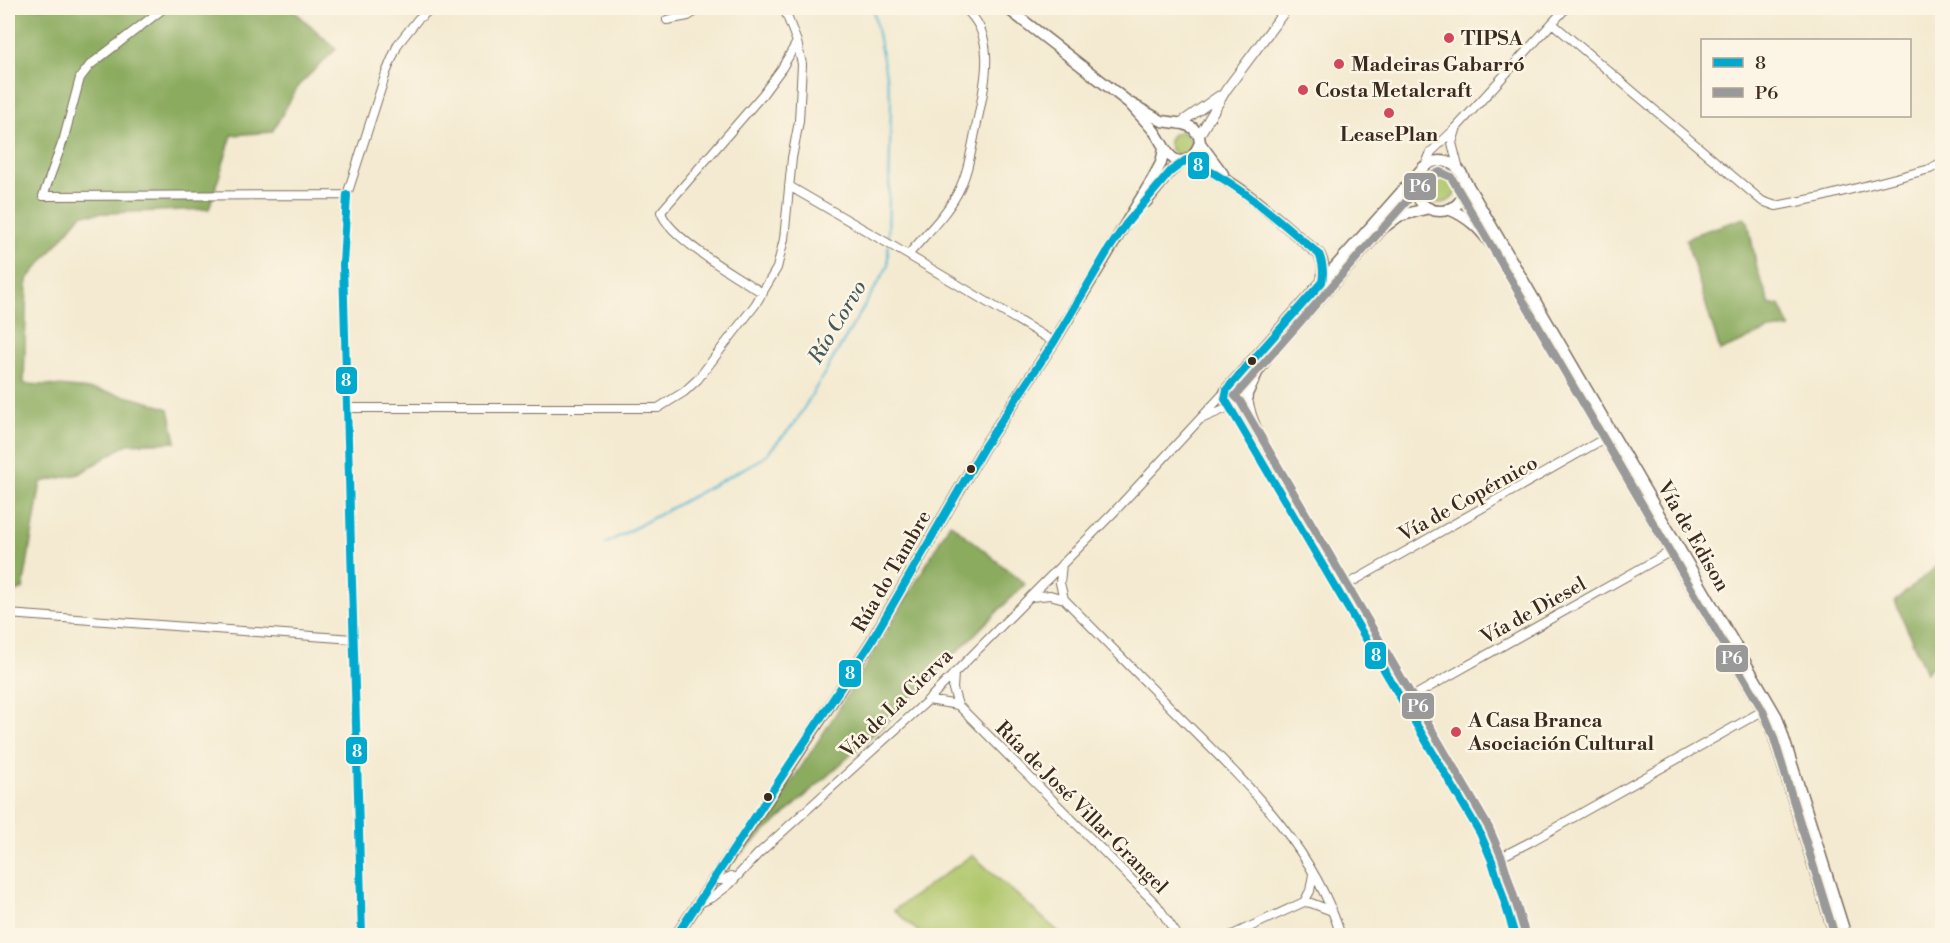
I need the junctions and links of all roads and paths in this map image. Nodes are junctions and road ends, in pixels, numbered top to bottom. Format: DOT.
graph roads {
  1 [pos="164,8"];
  2 [pos="432,8"];
  3 [pos="701,8"];
  4 [pos="784,8"];
  5 [pos="964,8"];
  6 [pos="1007,8"];
  7 [pos="1287,8"];
  8 [pos="1566,8"];
  9 [pos="667,20"];
  10 [pos="1552,23"];
  11 [pos="797,42"];
  12 [pos="1226,90"];
  13 [pos="1128,102"];
  14 [pos="1178,124"];
  15 [pos="1456,128"];
  16 [pos="1199,140"];
  17 [pos="1163,147"];
  18 [pos="1184,160"];
  19 [pos="1942,162"];
  20 [pos="1422,169"];
  21 [pos="1461,174"];
  22 [pos="1229,181"];
  23 [pos="789,186"];
  24 [pos="347,195"];
  25 [pos="1429,208"];
  26 [pos="1448,209"];
  27 [pos="1126,224"];
  28 [pos="1319,254"];
  29 [pos="1346,254"];
  30 [pos="908,255"];
  31 [pos="1322,282"];
  32 [pos="763,292"];
  33 [pos="1053,342"];
  34 [pos="1227,389"];
  35 [pos="1247,394"];
  36 [pos="1231,406"];
  37 [pos="348,408"];
  38 [pos="1197,422"];
  39 [pos="1609,436"];
  40 [pos="1675,550"];
  41 [pos="1062,564"];
  42 [pos="1046,580"];
  43 [pos="1347,585"];
  44 [pos="1338,590"];
  45 [pos="1061,596"];
  46 [pos="1029,597"];
  47 [pos="8,614"];
  48 [pos="353,639"];
  49 [pos="954,673"];
  50 [pos="940,688"];
  51 [pos="1413,697"];
  52 [pos="928,700"];
  53 [pos="955,703"];
  54 [pos="1403,703"];
  55 [pos="1768,708"];
  56 [pos="1502,857"];
  57 [pos="1492,861"];
  58 [pos="1313,874"];
  59 [pos="735,875"];
  60 [pos="714,880"];
  61 [pos="725,888"];
  62 [pos="1323,892"];
  63 [pos="1308,901"];
  64 [pos="697,905"];
  65 [pos="1332,911"];
  66 [pos="8,931"];
  67 [pos="23,936"];
  68 [pos="362,936"];
  69 [pos="676,936"];
  70 [pos="1178,936"];
  71 [pos="1230,936"];
  72 [pos="1341,936"];
  73 [pos="1515,936"];
  74 [pos="1526,936"];
  75 [pos="1835,936"];
  76 [pos="1846,936"];
  1 -- 24 [label="street"];
  2 -- 24 [label="street"];
  3 -- 9 [label="street"];
  4 -- 11 [label="street"];
  5 -- 30 [label="street"];
  6 -- 13 [label="main road"];
  7 -- 12 [label="street"];
  8 -- 10 [label="street, Vía de La Cierva"];
  10 -- 15 [label="street, Vía de La Cierva"];
  10 -- 19 [label="street"];
  11 -- 23 [label="street"];
  11 -- 32 [label="street"];
  12 -- 14 [label="street"];
  12 -- 16 [label="street"];
  13 -- 14 [label="main road"];
  13 -- 17 [label="main road"];
  14 -- 16 [label="main road"];
  14 -- 17 [label="main road"];
  15 -- 20 [label="street, Vía de La Cierva"];
  15 -- 21 [label="street"];
  16 -- 18 [label="main road"];
  16 -- 22 [label="main road"];
  17 -- 18 [label="main road"];
  17 -- 27 [label="main road"];
  18 -- 22 [label="main road"];
  18 -- 27 [label="main road"];
  20 -- 21 [label="main road"];
  20 -- 25 [label="main road"];
  20 -- 29 [label="main road, Vía de La Cierva"];
  21 -- 26 [label="main road"];
  21 -- 39 [label="main road, Vía de Edison"];
  22 -- 28 [label="main road"];
  23 -- 30 [label="street"];
  23 -- 32 [label="street"];
  24 -- 37 [label="street"];
  25 -- 26 [label="main road"];
  25 -- 35 [label="main road"];
  26 -- 39 [label="main road, Vía de Edison"];
  27 -- 33 [label="main road, Rúa do Tambre"];
  28 -- 29 [label="main road"];
  28 -- 31 [label="main road"];
  29 -- 31 [label="main road, Vía de La Cierva"];
  30 -- 33 [label="street"];
  31 -- 34 [label="main road, Vía de La Cierva"];
  32 -- 37 [label="street"];
  33 -- 60 [label="main road, Rúa do Tambre"];
  34 -- 35 [label="main road"];
  34 -- 36 [label="main road"];
  34 -- 38 [label="street, Vía de La Cierva"];
  35 -- 36 [label="main road"];
  35 -- 43 [label="street"];
  36 -- 38 [label="street, Vía de La Cierva"];
  36 -- 44 [label="street"];
  37 -- 48 [label="street"];
  38 -- 41 [label="street, Vía de La Cierva"];
  39 -- 40 [label="main road, Vía de Edison"];
  39 -- 43 [label="street, Vía de Copérnico"];
  40 -- 51 [label="street, Vía de Diesel"];
  40 -- 55 [label="main road, Vía de Edison"];
  41 -- 42 [label="street, Vía de La Cierva"];
  41 -- 45 [label="street"];
  42 -- 45 [label="street"];
  42 -- 46 [label="street, Vía de La Cierva"];
  43 -- 44 [label="street, Vía de Copérnico"];
  43 -- 51 [label="street"];
  44 -- 54 [label="street"];
  45 -- 46 [label="street"];
  45 -- 58 [label="street"];
  46 -- 49 [label="street, Vía de La Cierva"];
  47 -- 48 [label="street"];
  48 -- 68 [label="street"];
  49 -- 50 [label="street, Vía de La Cierva"];
  49 -- 53 [label="street"];
  50 -- 52 [label="street, Vía de La Cierva"];
  50 -- 53 [label="street, Rúa de José Villar Grangel"];
  51 -- 54 [label="street, Vía de Diesel"];
  51 -- 56 [label="street"];
  52 -- 53 [label="street"];
  52 -- 59 [label="street, Vía de La Cierva"];
  53 -- 70 [label="street, Rúa de José Villar Grangel"];
  54 -- 57 [label="street"];
  55 -- 56 [label="street"];
  55 -- 75 [label="main road, Vía de Edison"];
  55 -- 76 [label="main road, Vía de Edison"];
  56 -- 57 [label="street"];
  56 -- 74 [label="street"];
  57 -- 73 [label="street"];
  58 -- 62 [label="street"];
  58 -- 63 [label="street"];
  59 -- 60 [label="street"];
  59 -- 61 [label="street, Vía de La Cierva"];
  60 -- 61 [label="street"];
  60 -- 64 [label="main road, Rúa do Tambre"];
  61 -- 64 [label="street, Vía de La Cierva"];
  62 -- 63 [label="street"];
  62 -- 65 [label="street"];
  63 -- 65 [label="street"];
  63 -- 71 [label="street"];
  64 -- 69 [label="main road, Rúa do Tambre"];
  65 -- 72 [label="street"];
  66 -- 67 [label="street"];
}
